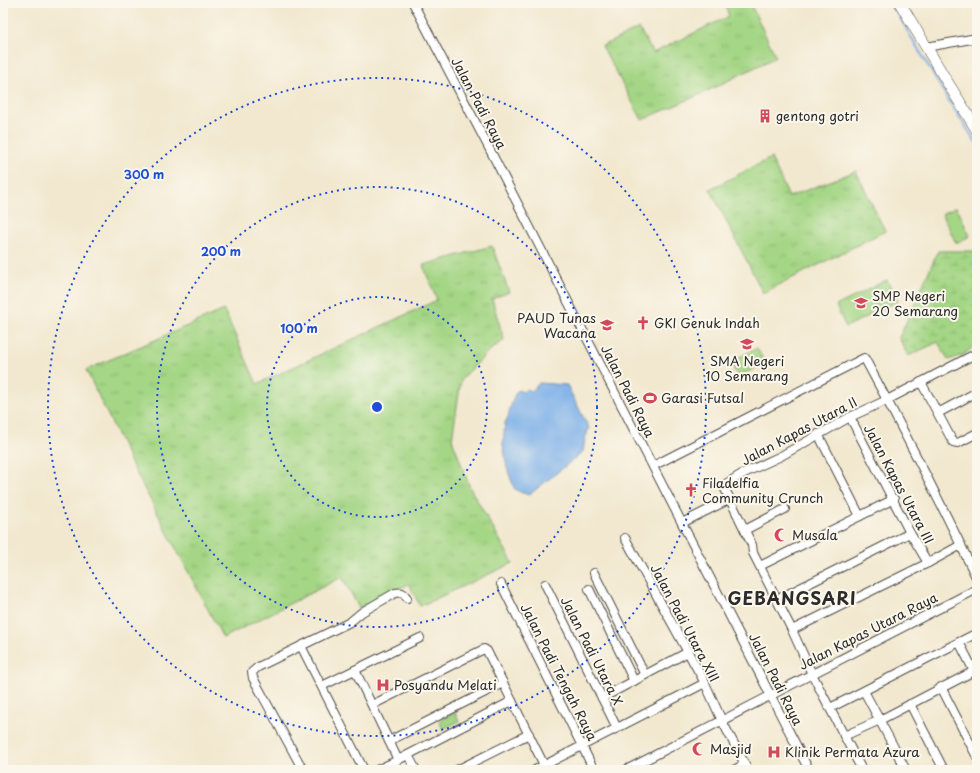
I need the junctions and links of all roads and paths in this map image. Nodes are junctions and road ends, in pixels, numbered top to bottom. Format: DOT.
graph roads {
  1 [pos="413,3"];
  2 [pos="900,3"];
  3 [pos="977,38"];
  4 [pos="926,47"];
  5 [pos="977,130"];
  6 [pos="977,353"];
  7 [pos="921,382"];
  8 [pos="977,392"];
  9 [pos="887,400"];
  10 [pos="938,413"];
  11 [pos="850,417"];
  12 [pos="977,433"];
  13 [pos="818,434"];
  14 [pos="653,466"];
  15 [pos="730,499"];
  16 [pos="894,499"];
  17 [pos="785,509"];
  18 [pos="860,516"];
  19 [pos="682,523"];
  20 [pos="745,530"];
  21 [pos="910,533"];
  22 [pos="625,538"];
  23 [pos="961,545"];
  24 [pos="928,562"];
  25 [pos="760,566"];
  26 [pos="594,573"];
  27 [pos="977,579"];
  28 [pos="501,584"];
  29 [pos="545,584"];
  30 [pos="977,588"];
  31 [pos="589,589"];
  32 [pos="407,598"];
  33 [pos="776,600"];
  34 [pos="622,629"];
  35 [pos="792,630"];
  36 [pos="611,634"];
  37 [pos="977,634"];
  38 [pos="420,638"];
  39 [pos="959,642"];
  40 [pos="301,646"];
  41 [pos="688,652"];
  42 [pos="355,670"];
  43 [pos="812,674"];
  44 [pos="975,674"];
  45 [pos="645,675"];
  46 [pos="634,681"];
  47 [pos="503,683"];
  48 [pos="705,683"];
  49 [pos="322,686"];
  50 [pos="942,687"];
  51 [pos="864,691"];
  52 [pos="771,696"];
  53 [pos="602,698"];
  54 [pos="512,701"];
  55 [pos="910,704"];
  56 [pos="372,705"];
  57 [pos="830,708"];
  58 [pos="880,720"];
  59 [pos="722,721"];
  60 [pos="617,728"];
  61 [pos="529,734"];
  62 [pos="844,736"];
  63 [pos="389,741"];
  64 [pos="582,746"];
  65 [pos="408,755"];
  66 [pos="977,757"];
  67 [pos="398,760"];
  68 [pos="544,765"];
  69 [pos="747,767"];
  70 [pos="302,770"];
  71 [pos="364,770"];
  72 [pos="377,770"];
  73 [pos="416,770"];
  74 [pos="457,770"];
  75 [pos="535,770"];
  76 [pos="594,770"];
  77 [pos="626,770"];
  78 [pos="734,770"];
  79 [pos="809,770"];
  80 [pos="862,770"];
  81 [pos="906,770"];
  82 [pos="944,770"];
  1 -- 14 [label="street, Jalan Padi Raya"];
  2 -- 4 [label="street"];
  3 -- 4 [label="street"];
  4 -- 5 [label="street"];
  6 -- 7 [label="street, Jalan Kapas Utara II"];
  7 -- 9 [label="street, Jalan Kapas Utara II"];
  7 -- 10 [label="street"];
  8 -- 10 [label="street"];
  9 -- 11 [label="street, Jalan Kapas Utara II"];
  9 -- 14 [label="street"];
  9 -- 23 [label="street"];
  10 -- 12 [label="street"];
  11 -- 13 [label="street, Jalan Kapas Utara II"];
  11 -- 16 [label="street, Jalan Kapas Utara III"];
  13 -- 15 [label="street, Jalan Kapas Utara II"];
  13 -- 18 [label="street"];
  14 -- 19 [label="street, Jalan Padi Raya"];
  15 -- 19 [label="street"];
  15 -- 20 [label="street"];
  16 -- 18 [label="street"];
  16 -- 21 [label="street, Jalan Kapas Utara III"];
  17 -- 20 [label="street"];
  18 -- 25 [label="street"];
  19 -- 52 [label="street, Jalan Padi Raya"];
  20 -- 25 [label="street"];
  21 -- 24 [label="street, Jalan Kapas Utara III"];
  21 -- 33 [label="street"];
  22 -- 41 [label="street, Jalan Padi Utara XIII"];
  23 -- 24 [label="street"];
  23 -- 27 [label="street"];
  24 -- 35 [label="street"];
  25 -- 33 [label="street"];
  26 -- 34 [label="street"];
  28 -- 64 [label="street, Jalan Padi Tengah Raya"];
  29 -- 53 [label="street, Jalan Padi Utara X"];
  30 -- 43 [label="street, Jalan Kapas Utara Raya"];
  31 -- 36 [label="street"];
  32 -- 40 [label="street"];
  33 -- 35 [label="street"];
  34 -- 36 [label="street"];
  34 -- 45 [label="street"];
  35 -- 43 [label="street"];
  36 -- 46 [label="street"];
  37 -- 39 [label="street"];
  38 -- 42 [label="street"];
  39 -- 44 [label="street"];
  39 -- 51 [label="street"];
  40 -- 49 [label="street"];
  40 -- 70 [label="street"];
  41 -- 45 [label="street"];
  41 -- 48 [label="street, Jalan Padi Utara XIII"];
  42 -- 49 [label="street"];
  42 -- 56 [label="street"];
  43 -- 52 [label="street, Jalan Kapas Utara Raya"];
  43 -- 57 [label="street"];
  44 -- 50 [label="street"];
  45 -- 46 [label="street"];
  46 -- 53 [label="street"];
  47 -- 54 [label="street"];
  47 -- 56 [label="street"];
  47 -- 63 [label="street"];
  48 -- 59 [label="street, Jalan Padi Utara XIII"];
  48 -- 60 [label="street"];
  49 -- 71 [label="street"];
  50 -- 55 [label="street"];
  50 -- 66 [label="street"];
  51 -- 57 [label="street"];
  51 -- 58 [label="street"];
  52 -- 59 [label="street, Jalan Kapas Utara Raya"];
  52 -- 79 [label="street, Jalan Padi Raya"];
  53 -- 60 [label="street, Jalan Padi Utara X"];
  54 -- 61 [label="street"];
  54 -- 65 [label="street"];
  55 -- 58 [label="street"];
  55 -- 82 [label="street"];
  56 -- 63 [label="street"];
  57 -- 62 [label="street"];
  58 -- 62 [label="street"];
  58 -- 81 [label="street"];
  59 -- 69 [label="street, Jalan Padi Utara XIII"];
  59 -- 77 [label="street, Jalan Kapas Utara Raya"];
  60 -- 64 [label="street"];
  61 -- 68 [label="street"];
  61 -- 74 [label="street"];
  62 -- 80 [label="street"];
  63 -- 67 [label="street"];
  64 -- 68 [label="street"];
  64 -- 76 [label="street, Jalan Padi Tengah Raya"];
  65 -- 67 [label="street"];
  65 -- 73 [label="street"];
  67 -- 72 [label="street"];
  68 -- 75 [label="street"];
  69 -- 78 [label="street"];
}
